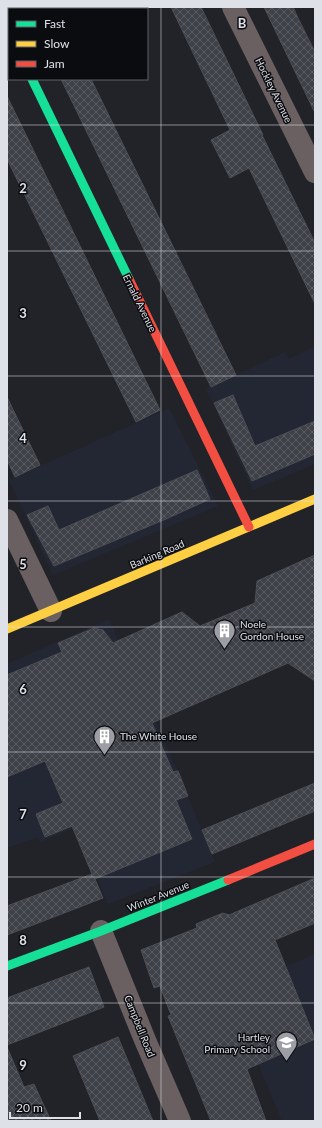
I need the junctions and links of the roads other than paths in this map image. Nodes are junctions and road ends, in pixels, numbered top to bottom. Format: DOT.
graph roads {
  1 [pos="233,7"];
  2 [pos="32,80"];
  3 [pos="315,172"];
  4 [pos="315,499"];
  5 [pos="7,520"];
  6 [pos="249,527"];
  7 [pos="51,611"];
  8 [pos="7,629"];
  9 [pos="315,844"];
  10 [pos="102,931"];
  11 [pos="7,966"];
  12 [pos="180,1121"];
  1 -- 3 [label="street, Hockley Avenue"];
  2 -- 6 [label="street, Ernald Avenue"];
  4 -- 6 [label="street, Barking Road"];
  5 -- 7 [label="street"];
  6 -- 7 [label="street, Barking Road"];
  7 -- 8 [label="street, Barking Road"];
  9 -- 10 [label="street, Winter Avenue"];
  10 -- 11 [label="street, Winter Avenue"];
  10 -- 12 [label="street, Campbell Road"];
}
